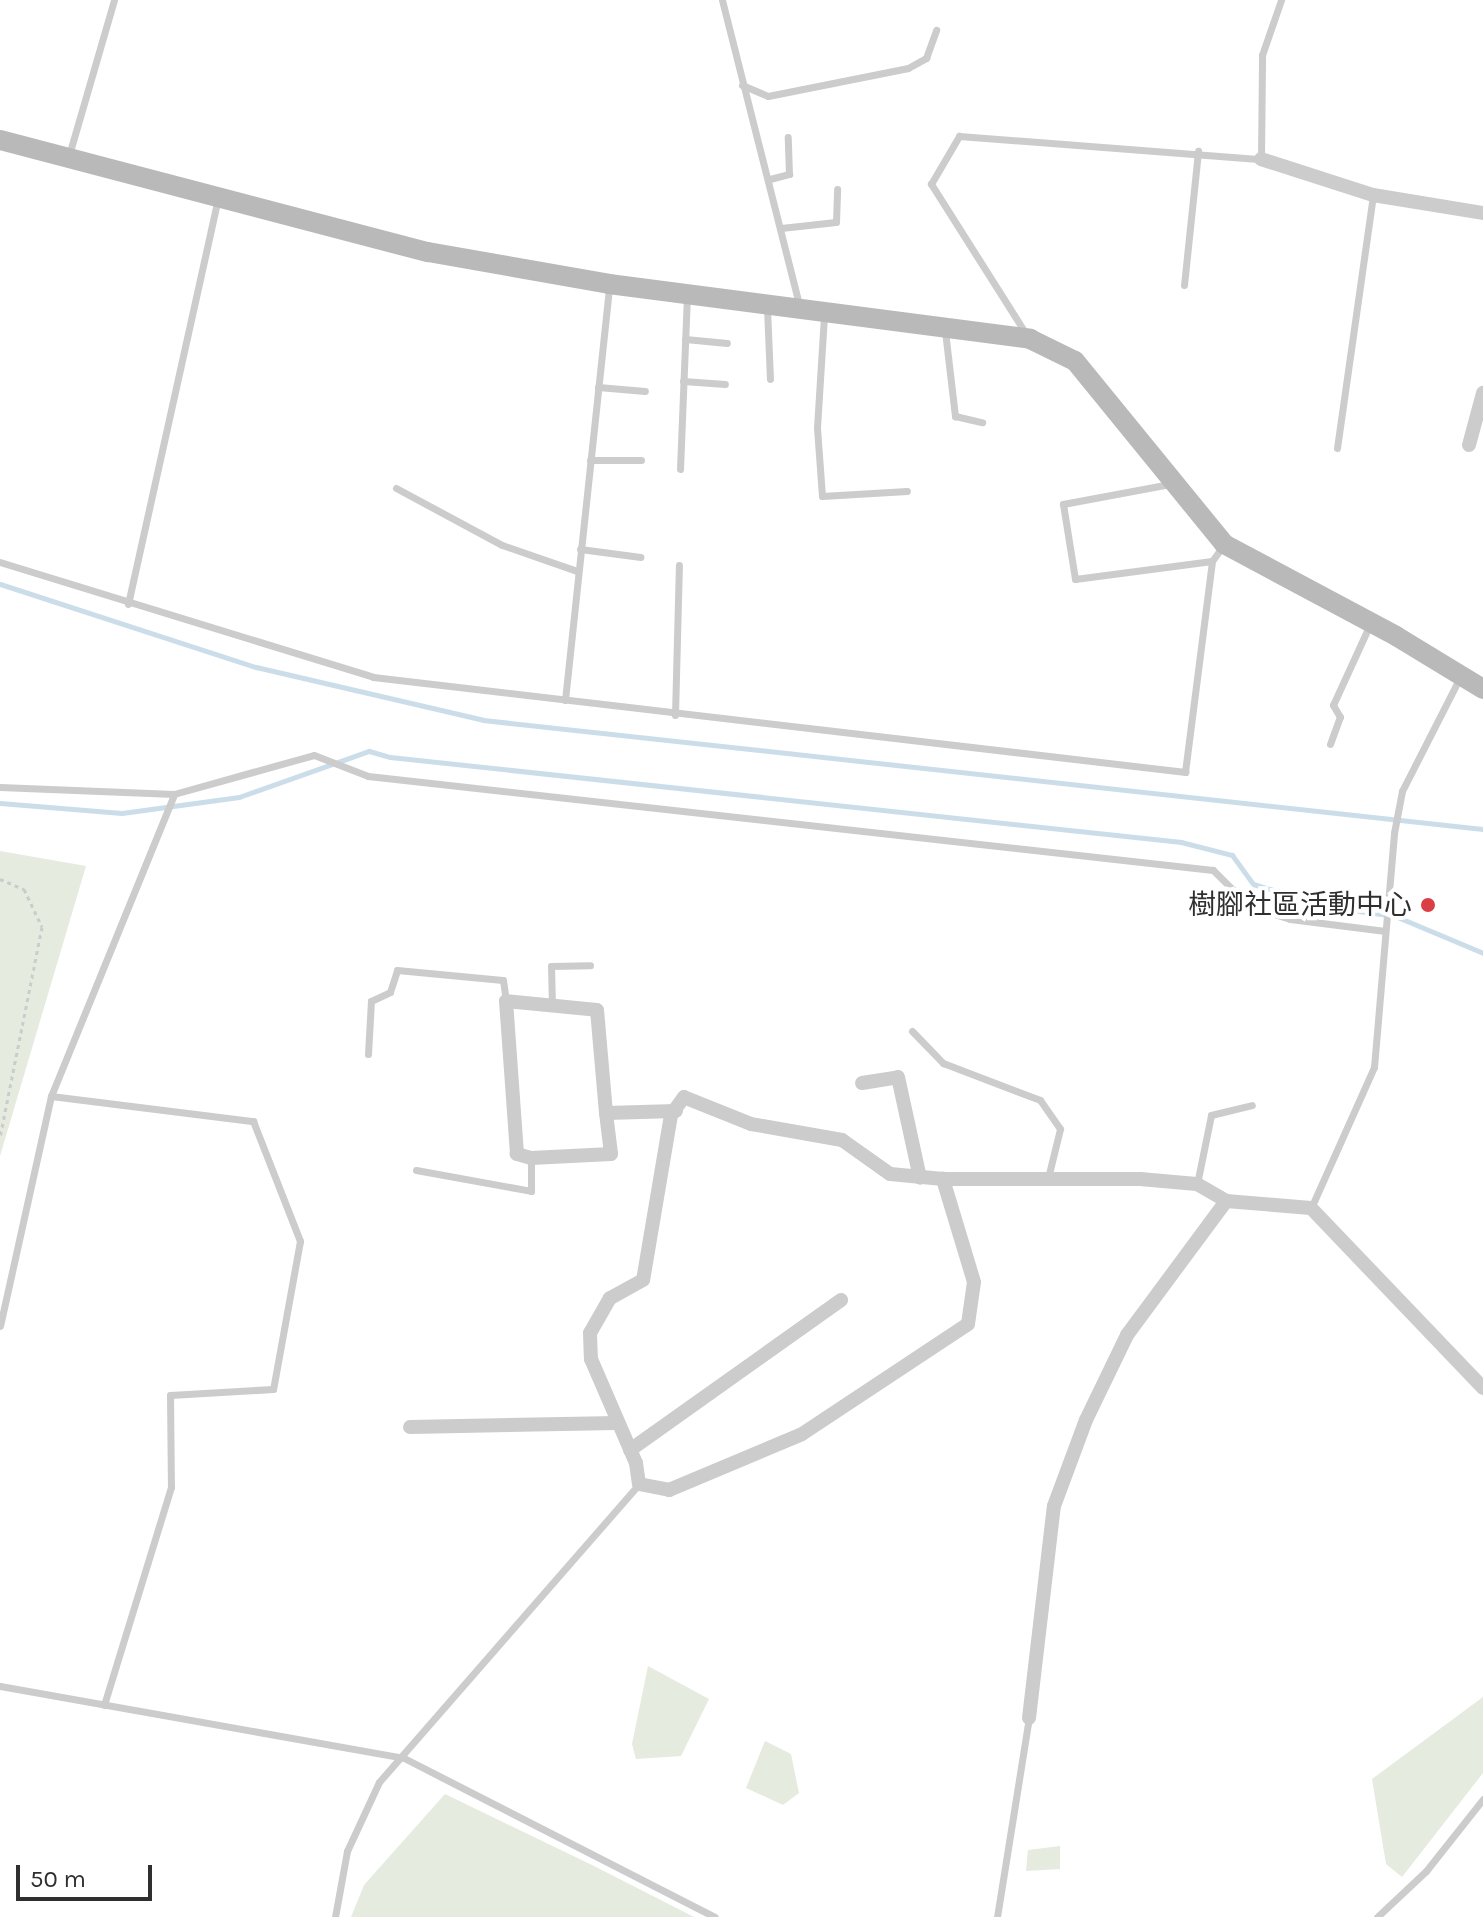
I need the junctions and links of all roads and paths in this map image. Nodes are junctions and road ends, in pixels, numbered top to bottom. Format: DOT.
graph roads {
  1 [pos="114,0"];
  2 [pos="722,0"];
  3 [pos="1281,0"];
  4 [pos="936,30"];
  5 [pos="742,85"];
  6 [pos="788,137"];
  7 [pos="0,140"];
  8 [pos="1198,151"];
  9 [pos="68,158"];
  10 [pos="1261,159"];
  11 [pos="770,179"];
  12 [pos="837,189"];
  13 [pos="1373,195"];
  14 [pos="218,197"];
  15 [pos="1483,213"];
  16 [pos="781,228"];
  17 [pos="609,284"];
  18 [pos="1184,285"];
  19 [pos="687,295"];
  20 [pos="766,306"];
  21 [pos="801,311"];
  22 [pos="824,314"];
  23 [pos="945,329"];
  24 [pos="685,339"];
  25 [pos="1030,339"];
  26 [pos="727,343"];
  27 [pos="770,379"];
  28 [pos="683,381"];
  29 [pos="725,384"];
  30 [pos="598,387"];
  31 [pos="645,391"];
  32 [pos="1483,393"];
  33 [pos="982,422"];
  34 [pos="1469,445"];
  35 [pos="1337,448"];
  36 [pos="590,460"];
  37 [pos="641,460"];
  38 [pos="680,469"];
  39 [pos="1176,482"];
  40 [pos="396,488"];
  41 [pos="907,491"];
  42 [pos="580,549"];
  43 [pos="1218,552"];
  44 [pos="640,557"];
  45 [pos="0,562"];
  46 [pos="679,565"];
  47 [pos="577,571"];
  48 [pos="128,604"];
  49 [pos="1371,622"];
  50 [pos="1461,676"];
  51 [pos="1483,689"];
  52 [pos="565,700"];
  53 [pos="675,715"];
  54 [pos="1330,744"];
  55 [pos="0,787"];
  56 [pos="174,794"];
  57 [pos="0,879"];
  58 [pos="1385,928"];
  59 [pos="590,965"];
  60 [pos="506,1001"];
  61 [pos="552,1006"];
  62 [pos="912,1031"];
  63 [pos="368,1054"];
  64 [pos="862,1083"];
  65 [pos="51,1096"];
  66 [pos="1252,1105"];
  67 [pos="676,1111"];
  68 [pos="606,1113"];
  69 [pos="0,1138"];
  70 [pos="531,1158"];
  71 [pos="416,1170"];
  72 [pos="920,1178"];
  73 [pos="943,1179"];
  74 [pos="1047,1180"];
  75 [pos="1197,1184"];
  76 [pos="1226,1201"];
  77 [pos="1311,1208"];
  78 [pos="841,1300"];
  79 [pos="0,1326"];
  80 [pos="1483,1388"];
  81 [pos="617,1423"];
  82 [pos="410,1427"];
  83 [pos="630,1450"];
  84 [pos="639,1484"];
  85 [pos="0,1686"];
  86 [pos="104,1705"];
  87 [pos="1029,1718"];
  88 [pos="404,1758"];
  89 [pos="1483,1799"];
  90 [pos="335,1917"];
  91 [pos="715,1917"];
  92 [pos="997,1917"];
  93 [pos="1377,1917"];
  1 -- 9 [label="lane"];
  2 -- 5 [label="lane"];
  3 -- 10 [label="lane"];
  4 -- 5 [label="lane"];
  5 -- 11 [label="lane"];
  6 -- 11 [label="lane"];
  7 -- 9 [label="street"];
  8 -- 10 [label="lane"];
  8 -- 18 [label="lane"];
  8 -- 25 [label="lane"];
  9 -- 14 [label="street"];
  10 -- 13 [label="street"];
  11 -- 16 [label="lane"];
  12 -- 16 [label="lane"];
  13 -- 15 [label="street"];
  13 -- 35 [label="lane"];
  14 -- 17 [label="street"];
  14 -- 48 [label="lane"];
  16 -- 21 [label="lane"];
  17 -- 19 [label="street"];
  17 -- 30 [label="lane"];
  19 -- 20 [label="street"];
  19 -- 24 [label="lane"];
  20 -- 21 [label="street"];
  20 -- 27 [label="lane"];
  21 -- 22 [label="street"];
  22 -- 23 [label="street"];
  22 -- 41 [label="lane"];
  23 -- 25 [label="street"];
  23 -- 33 [label="lane"];
  24 -- 26 [label="lane"];
  24 -- 28 [label="lane"];
  25 -- 39 [label="street"];
  28 -- 29 [label="lane"];
  28 -- 38 [label="lane"];
  30 -- 31 [label="lane"];
  30 -- 36 [label="lane"];
  32 -- 34 [label="street"];
  36 -- 37 [label="lane"];
  36 -- 42 [label="lane"];
  39 -- 43 [label="street"];
  39 -- 43 [label="lane"];
  40 -- 47 [label="lane"];
  42 -- 44 [label="lane"];
  42 -- 47 [label="lane"];
  43 -- 49 [label="street"];
  43 -- 53 [label="lane"];
  45 -- 48 [label="lane"];
  46 -- 53 [label="lane"];
  47 -- 52 [label="lane"];
  48 -- 52 [label="lane"];
  49 -- 50 [label="street"];
  49 -- 54 [label="lane"];
  50 -- 51 [label="street"];
  50 -- 58 [label="lane"];
  52 -- 53 [label="lane"];
  55 -- 56 [label="lane"];
  56 -- 58 [label="lane"];
  56 -- 65 [label="lane"];
  57 -- 69 [label="path"];
  58 -- 77 [label="lane"];
  59 -- 61 [label="lane"];
  60 -- 61 [label="street"];
  60 -- 63 [label="lane"];
  60 -- 70 [label="street"];
  61 -- 68 [label="street"];
  62 -- 74 [label="lane"];
  64 -- 72 [label="street"];
  65 -- 79 [label="lane"];
  65 -- 86 [label="lane"];
  66 -- 75 [label="lane"];
  67 -- 68 [label="street"];
  67 -- 72 [label="street"];
  67 -- 81 [label="street"];
  68 -- 70 [label="street"];
  70 -- 71 [label="lane"];
  72 -- 73 [label="street"];
  73 -- 74 [label="street"];
  73 -- 84 [label="street"];
  74 -- 75 [label="street"];
  75 -- 76 [label="street"];
  76 -- 77 [label="street"];
  76 -- 87 [label="street"];
  77 -- 80 [label="street"];
  78 -- 83 [label="street"];
  81 -- 82 [label="street"];
  81 -- 83 [label="street"];
  83 -- 84 [label="street"];
  84 -- 88 [label="lane"];
  85 -- 86 [label="lane"];
  86 -- 88 [label="lane"];
  87 -- 92 [label="lane"];
  88 -- 90 [label="lane"];
  88 -- 91 [label="lane"];
  89 -- 93 [label="lane"];
}
